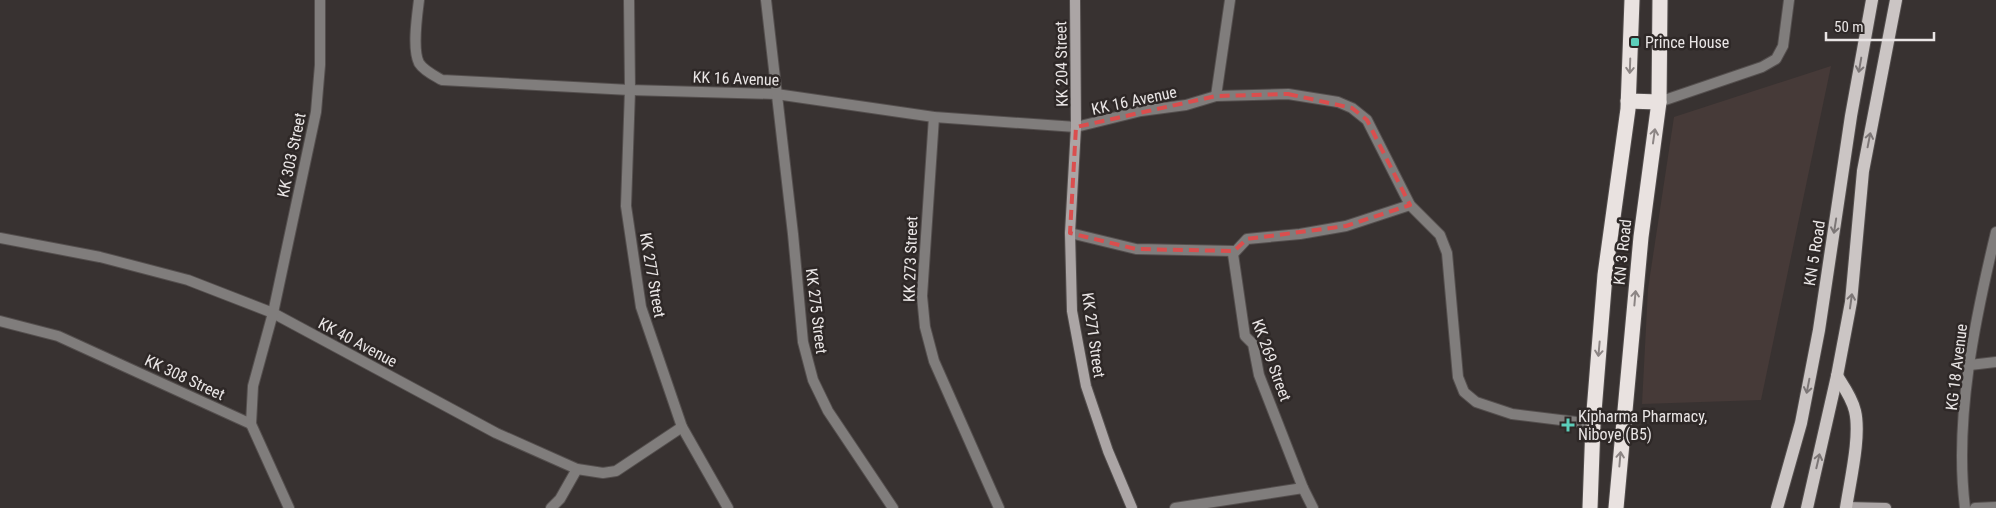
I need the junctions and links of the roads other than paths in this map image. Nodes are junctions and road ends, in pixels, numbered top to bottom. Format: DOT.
graph roads {
  1 [pos="320,0"];
  2 [pos="419,0"];
  3 [pos="629,0"];
  4 [pos="766,0"];
  5 [pos="1075,0"];
  6 [pos="1230,0"];
  7 [pos="1632,0"];
  8 [pos="1660,0"];
  9 [pos="1789,0"];
  10 [pos="1872,0"];
  11 [pos="1896,0"];
  12 [pos="630,90"];
  13 [pos="776,94"];
  14 [pos="1216,96"];
  15 [pos="1628,101"];
  16 [pos="1659,102"];
  17 [pos="934,117"];
  18 [pos="1076,127"];
  19 [pos="1410,205"];
  20 [pos="1996,232"];
  21 [pos="1070,233"];
  22 [pos="0,238"];
  23 [pos="1234,251"];
  24 [pos="274,313"];
  25 [pos="0,320"];
  26 [pos="1996,362"];
  27 [pos="1970,364"];
  28 [pos="1837,376"];
  29 [pos="251,424"];
  30 [pos="1593,424"];
  31 [pos="682,427"];
  32 [pos="577,470"];
  33 [pos="1303,488"];
  34 [pos="1996,507"];
  35 [pos="289,508"];
  36 [pos="551,508"];
  37 [pos="728,508"];
  38 [pos="893,508"];
  39 [pos="998,508"];
  40 [pos="1132,508"];
  41 [pos="1175,508"];
  42 [pos="1313,508"];
  43 [pos="1590,508"];
  44 [pos="1616,508"];
  45 [pos="1777,508"];
  46 [pos="1807,508"];
  47 [pos="1846,508"];
  48 [pos="1886,508"];
  49 [pos="1965,508"];
  50 [pos="1975,508"];
  1 -- 24 [label="street, KK 303 Street"];
  2 -- 12 [label="street, KK 16 Avenue"];
  3 -- 12 [label="street, KK 277 Street"];
  4 -- 13 [label="street, KK 275 Street"];
  5 -- 18 [label="street, KK 204 Street"];
  6 -- 14 [label="street"];
  7 -- 15 [label="highway, KN 3 Road, one-way"];
  8 -- 16 [label="highway, KN 3 Road"];
  9 -- 16 [label="street"];
  10 -- 45 [label="main road, KN 5 Road, one-way"];
  28 -- 11 [label="main road, one-way"];
  12 -- 13 [label="street, KK 16 Avenue"];
  12 -- 31 [label="street, KK 277 Street"];
  13 -- 17 [label="street, KK 16 Avenue"];
  13 -- 38 [label="street, KK 275 Street"];
  14 -- 18 [label="street, KK 16 Avenue"];
  14 -- 19 [label="street, KK 16 Avenue"];
  15 -- 16 [label="highway"];
  15 -- 30 [label="highway, KN 3 Road, one-way"];
  44 -- 16 [label="highway, KN 3 Road, one-way"];
  17 -- 18 [label="street, KK 16 Avenue"];
  17 -- 39 [label="street, KK 273 Street"];
  18 -- 21 [label="street, KK 271 Street"];
  19 -- 23 [label="street"];
  19 -- 30 [label="street, KK 16 Avenue"];
  20 -- 27 [label="street, KG 18 Avenue"];
  21 -- 23 [label="street"];
  21 -- 40 [label="street, KK 271 Street"];
  22 -- 24 [label="street, KK 40 Avenue"];
  23 -- 33 [label="street, KK 269 Street"];
  24 -- 29 [label="street"];
  24 -- 32 [label="street, KK 40 Avenue"];
  25 -- 29 [label="street, KK 308 Street"];
  26 -- 27 [label="street"];
  27 -- 49 [label="street, KG 18 Avenue"];
  46 -- 28 [label="main road, one-way"];
  28 -- 47 [label="main road"];
  29 -- 35 [label="street"];
  30 -- 43 [label="highway, KN 3 Road"];
  31 -- 32 [label="street, KK 40 Avenue"];
  31 -- 37 [label="street, KK 277 Street"];
  32 -- 36 [label="street"];
  33 -- 41 [label="street"];
  33 -- 42 [label="street, KK 269 Street"];
  34 -- 50 [label="street"];
  47 -- 48 [label="street"];
}
